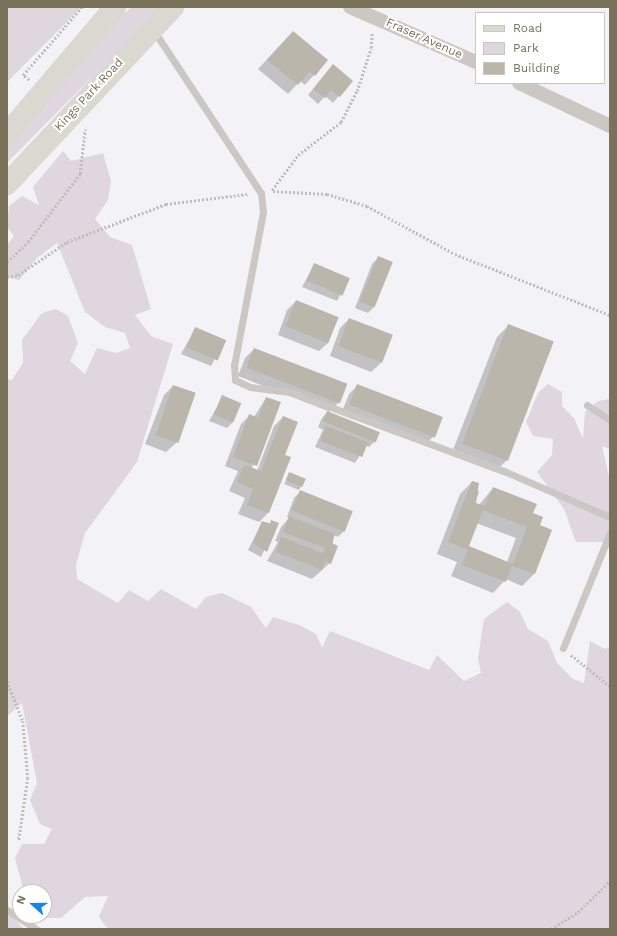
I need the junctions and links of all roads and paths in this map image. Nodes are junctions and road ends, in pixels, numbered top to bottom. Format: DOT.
graph roads {
  1 [pos="82,7"];
  2 [pos="115,7"];
  3 [pos="173,7"];
  4 [pos="350,7"];
  5 [pos="373,16"];
  6 [pos="153,28"];
  7 [pos="475,62"];
  8 [pos="23,75"];
  9 [pos="521,84"];
  10 [pos="82,124"];
  11 [pos="610,126"];
  12 [pos="7,134"];
  13 [pos="7,184"];
  14 [pos="271,192"];
  15 [pos="261,193"];
  16 [pos="7,262"];
  17 [pos="7,277"];
  18 [pos="610,315"];
  19 [pos="587,405"];
  20 [pos="610,420"];
  21 [pos="610,517"];
  22 [pos="610,533"];
  23 [pos="563,648"];
  24 [pos="7,681"];
  25 [pos="610,686"];
  26 [pos="19,840"];
  27 [pos="610,881"];
  28 [pos="7,910"];
  29 [pos="36,929"];
  30 [pos="551,929"];
  1 -- 8 [label="path"];
  2 -- 12 [label="main road"];
  3 -- 6 [label="main road, Kings Park Road"];
  4 -- 5 [label="street, Fraser Avenue"];
  5 -- 7 [label="street, Fraser Avenue"];
  5 -- 14 [label="path"];
  6 -- 13 [label="main road, Kings Park Road"];
  6 -- 15 [label="lane"];
  9 -- 11 [label="street"];
  10 -- 16 [label="path"];
  14 -- 15 [label="path"];
  14 -- 18 [label="path"];
  15 -- 17 [label="path"];
  15 -- 21 [label="lane"];
  19 -- 20 [label="lane"];
  22 -- 23 [label="lane"];
  23 -- 25 [label="path"];
  24 -- 26 [label="path"];
  27 -- 30 [label="path"];
  28 -- 29 [label="lane"];
}
